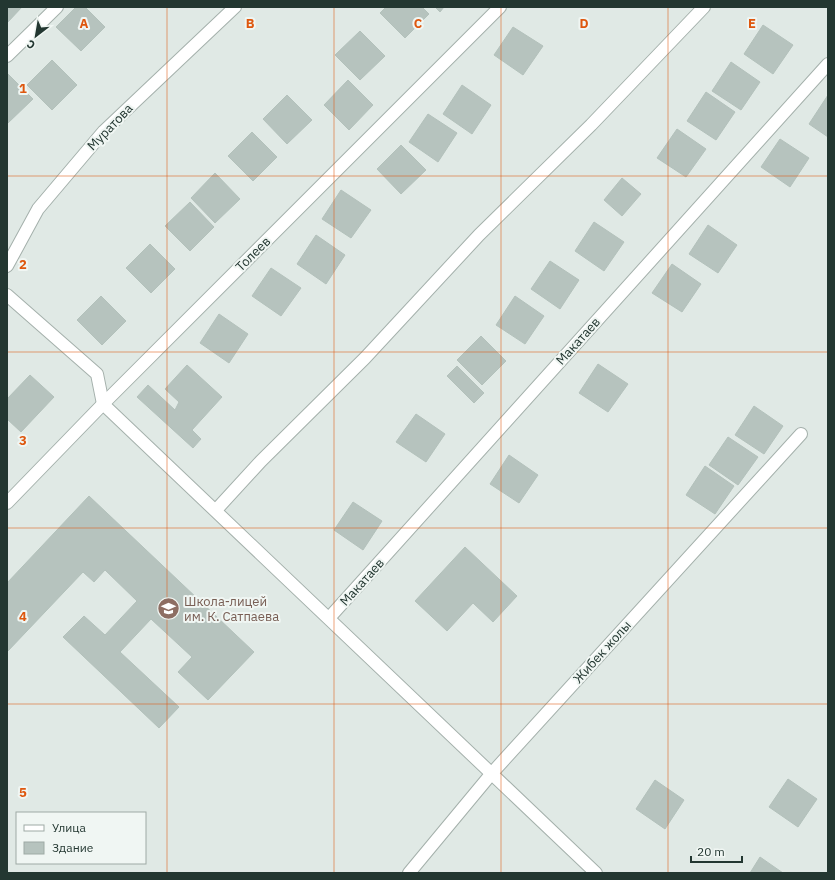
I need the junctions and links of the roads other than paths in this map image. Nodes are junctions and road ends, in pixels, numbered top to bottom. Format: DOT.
graph roads {
  1 [pos="57,7"];
  2 [pos="235,7"];
  3 [pos="500,7"];
  4 [pos="704,7"];
  5 [pos="7,56"];
  6 [pos="828,64"];
  7 [pos="7,266"];
  8 [pos="7,295"];
  9 [pos="103,404"];
  10 [pos="800,434"];
  11 [pos="7,503"];
  12 [pos="216,510"];
  13 [pos="329,618"];
  14 [pos="492,773"];
  15 [pos="408,873"];
  16 [pos="596,873"];
  1 -- 5 [label="street"];
  2 -- 7 [label="street, Муратова"];
  3 -- 9 [label="street, Толеев"];
  4 -- 12 [label="street"];
  6 -- 13 [label="street, Макатаев"];
  8 -- 9 [label="street"];
  9 -- 11 [label="street, Толеев"];
  9 -- 12 [label="street"];
  10 -- 14 [label="street, Жибек жолы"];
  12 -- 13 [label="street"];
  13 -- 14 [label="street"];
  14 -- 15 [label="street, Жибек жолы"];
  14 -- 16 [label="street"];
}
